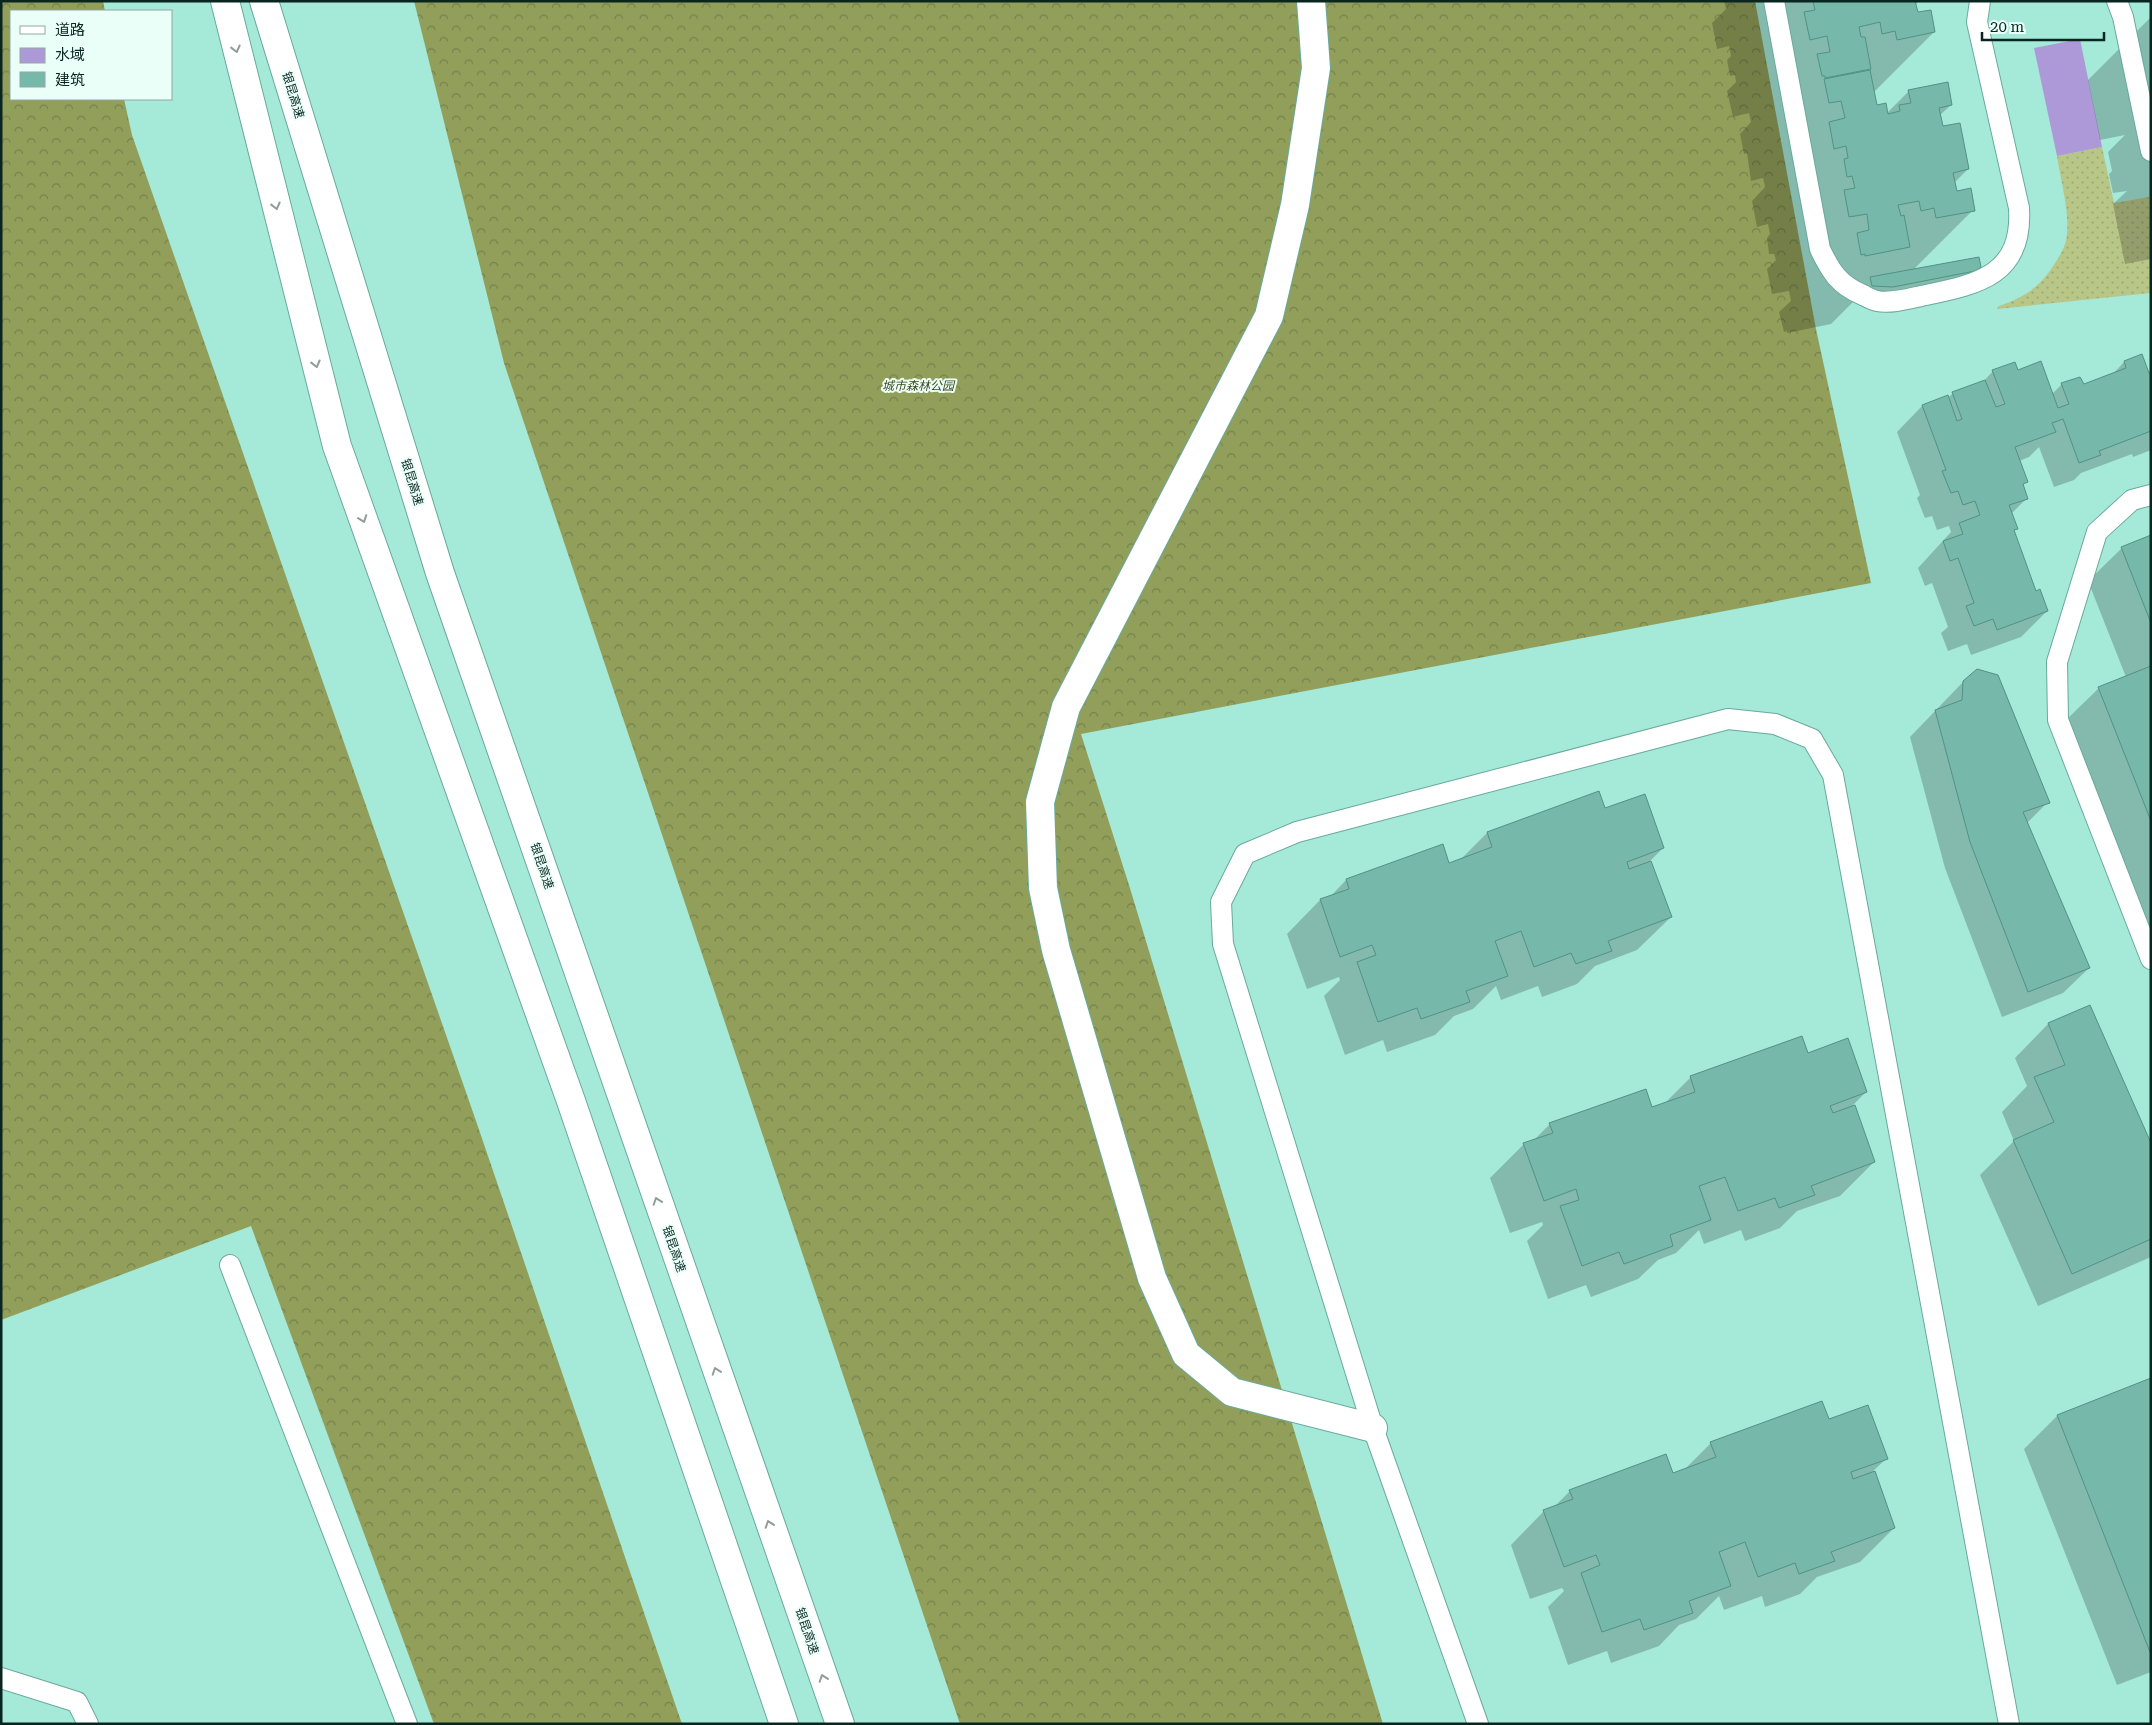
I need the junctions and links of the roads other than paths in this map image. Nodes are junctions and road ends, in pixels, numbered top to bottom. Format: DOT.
graph roads {
  1 [pos="225,1"];
  2 [pos="264,1"];
  3 [pos="1311,1"];
  4 [pos="1774,1"];
  5 [pos="1980,1"];
  6 [pos="2117,1"];
  7 [pos="2151,151"];
  8 [pos="2151,494"];
  9 [pos="2151,959"];
  10 [pos="230,1265"];
  11 [pos="1373,1428"];
  12 [pos="1,1678"];
  13 [pos="88,1724"];
  14 [pos="407,1724"];
  15 [pos="784,1724"];
  16 [pos="840,1724"];
  17 [pos="1478,1724"];
  18 [pos="2009,1724"];
  1 -- 15 [label="main road, one-way"];
  16 -- 2 [label="main road, 银昆高速, one-way"];
  3 -- 11 [label="main road"];
  4 -- 5 [label="lane"];
  6 -- 7 [label="lane"];
  8 -- 9 [label="lane"];
  10 -- 14 [label="lane"];
  11 -- 17 [label="lane"];
  11 -- 18 [label="lane"];
  12 -- 13 [label="lane"];
}
